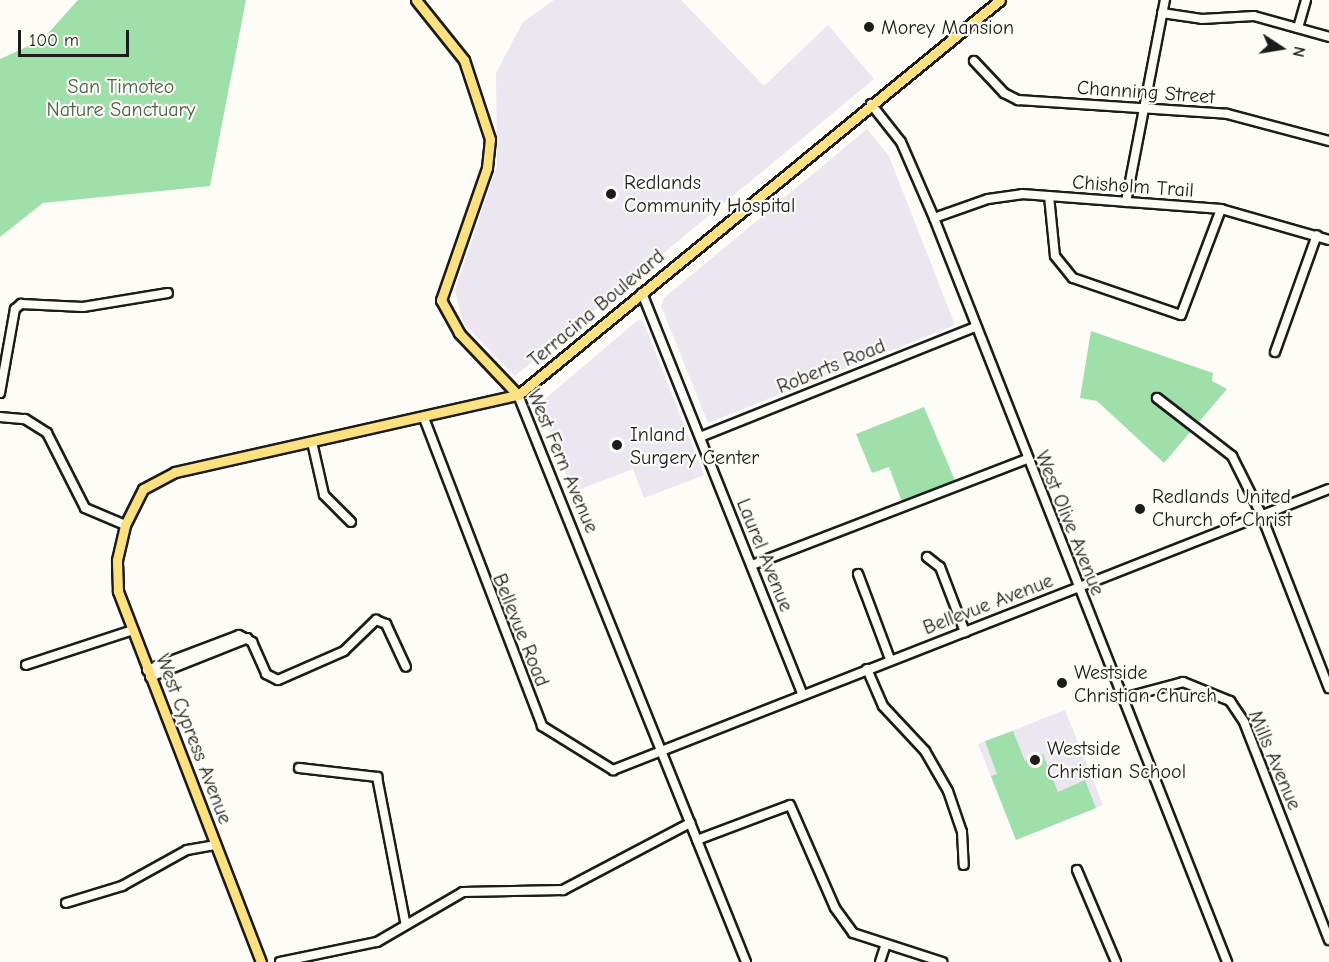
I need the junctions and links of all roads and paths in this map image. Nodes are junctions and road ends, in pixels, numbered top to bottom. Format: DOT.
graph roads {
  1 [pos="416,0"];
  2 [pos="1000,0"];
  3 [pos="1164,0"];
  4 [pos="1306,0"];
  5 [pos="1162,14"];
  6 [pos="1298,28"];
  7 [pos="1329,36"];
  8 [pos="974,61"];
  9 [pos="871,104"];
  10 [pos="1142,110"];
  11 [pos="1329,141"];
  12 [pos="1049,196"];
  13 [pos="1126,202"];
  14 [pos="1221,209"];
  15 [pos="934,218"];
  16 [pos="1317,235"];
  17 [pos="1329,240"];
  18 [pos="168,293"];
  19 [pos="642,293"];
  20 [pos="975,327"];
  21 [pos="1275,352"];
  22 [pos="0,393"];
  23 [pos="518,395"];
  24 [pos="1157,398"];
  25 [pos="0,417"];
  26 [pos="424,418"];
  27 [pos="700,437"];
  28 [pos="312,442"];
  29 [pos="1026,459"];
  30 [pos="1329,489"];
  31 [pos="1261,514"];
  32 [pos="351,522"];
  33 [pos="125,525"];
  34 [pos="927,557"];
  35 [pos="752,566"];
  36 [pos="858,574"];
  37 [pos="1078,586"];
  38 [pos="133,630"];
  39 [pos="965,632"];
  40 [pos="890,659"];
  41 [pos="26,665"];
  42 [pos="406,667"];
  43 [pos="867,669"];
  44 [pos="149,673"];
  45 [pos="1329,688"];
  46 [pos="803,695"];
  47 [pos="1123,698"];
  48 [pos="661,751"];
  49 [pos="299,768"];
  50 [pos="690,823"];
  51 [pos="697,840"];
  52 [pos="215,845"];
  53 [pos="964,865"];
  54 [pos="1077,870"];
  55 [pos="66,903"];
  56 [pos="405,921"];
  57 [pos="1329,940"];
  58 [pos="885,947"];
  59 [pos="261,962"];
  60 [pos="280,962"];
  61 [pos="746,962"];
  62 [pos="880,962"];
  63 [pos="942,962"];
  64 [pos="1116,962"];
  65 [pos="1227,962"];
  1 -- 23 [label="main road, West Fern Avenue"];
  2 -- 9 [label="main road, Terracina Boulevard"];
  3 -- 5 [label="street"];
  4 -- 6 [label="street"];
  5 -- 6 [label="street"];
  5 -- 10 [label="street"];
  6 -- 7 [label="street"];
  8 -- 10 [label="street, Channing Street"];
  9 -- 15 [label="street, West Olive Avenue"];
  9 -- 19 [label="main road, Terracina Boulevard"];
  10 -- 11 [label="street, Channing Street"];
  10 -- 13 [label="street"];
  12 -- 13 [label="street, Chisholm Trail"];
  12 -- 14 [label="street"];
  12 -- 15 [label="street, Chisholm Trail"];
  13 -- 14 [label="street, Chisholm Trail"];
  14 -- 16 [label="street, Chisholm Trail"];
  15 -- 20 [label="street, West Olive Avenue"];
  16 -- 17 [label="street, Chisholm Trail"];
  16 -- 21 [label="street"];
  18 -- 22 [label="street"];
  19 -- 23 [label="main road, Terracina Boulevard"];
  19 -- 27 [label="street, Laurel Avenue"];
  20 -- 27 [label="street, Roberts Road"];
  20 -- 29 [label="street, West Olive Avenue"];
  23 -- 26 [label="main road, Terracina Boulevard"];
  23 -- 48 [label="street, West Fern Avenue"];
  24 -- 31 [label="street"];
  25 -- 33 [label="street"];
  26 -- 28 [label="main road, Terracina Boulevard"];
  26 -- 48 [label="street, Bellevue Road"];
  27 -- 35 [label="street, Laurel Avenue"];
  28 -- 32 [label="street"];
  28 -- 33 [label="main road, Terracina Boulevard"];
  29 -- 35 [label="street"];
  29 -- 37 [label="street, West Olive Avenue"];
  30 -- 31 [label="street, Bellevue Avenue"];
  31 -- 37 [label="street, Bellevue Avenue"];
  31 -- 45 [label="street"];
  33 -- 38 [label="main road, West Cypress Avenue"];
  34 -- 39 [label="street"];
  35 -- 46 [label="street, Laurel Avenue"];
  36 -- 40 [label="street"];
  37 -- 39 [label="street, Bellevue Avenue"];
  37 -- 47 [label="street, West Olive Avenue"];
  38 -- 41 [label="street"];
  38 -- 44 [label="main road, West Cypress Avenue"];
  39 -- 40 [label="street, Bellevue Avenue"];
  40 -- 43 [label="street, Bellevue Avenue"];
  42 -- 44 [label="street"];
  43 -- 46 [label="street, Bellevue Avenue"];
  43 -- 53 [label="street"];
  44 -- 52 [label="main road, West Cypress Avenue"];
  46 -- 48 [label="street, Bellevue Avenue"];
  47 -- 57 [label="street, Mills Avenue"];
  47 -- 65 [label="street, West Olive Avenue"];
  48 -- 50 [label="street, West Fern Avenue"];
  49 -- 56 [label="street"];
  50 -- 51 [label="street, West Fern Avenue"];
  50 -- 56 [label="street"];
  51 -- 58 [label="street"];
  51 -- 61 [label="street, West Fern Avenue"];
  52 -- 55 [label="street"];
  52 -- 59 [label="main road, West Cypress Avenue"];
  54 -- 64 [label="street"];
  56 -- 60 [label="street"];
  58 -- 62 [label="street"];
  58 -- 63 [label="street"];
}
